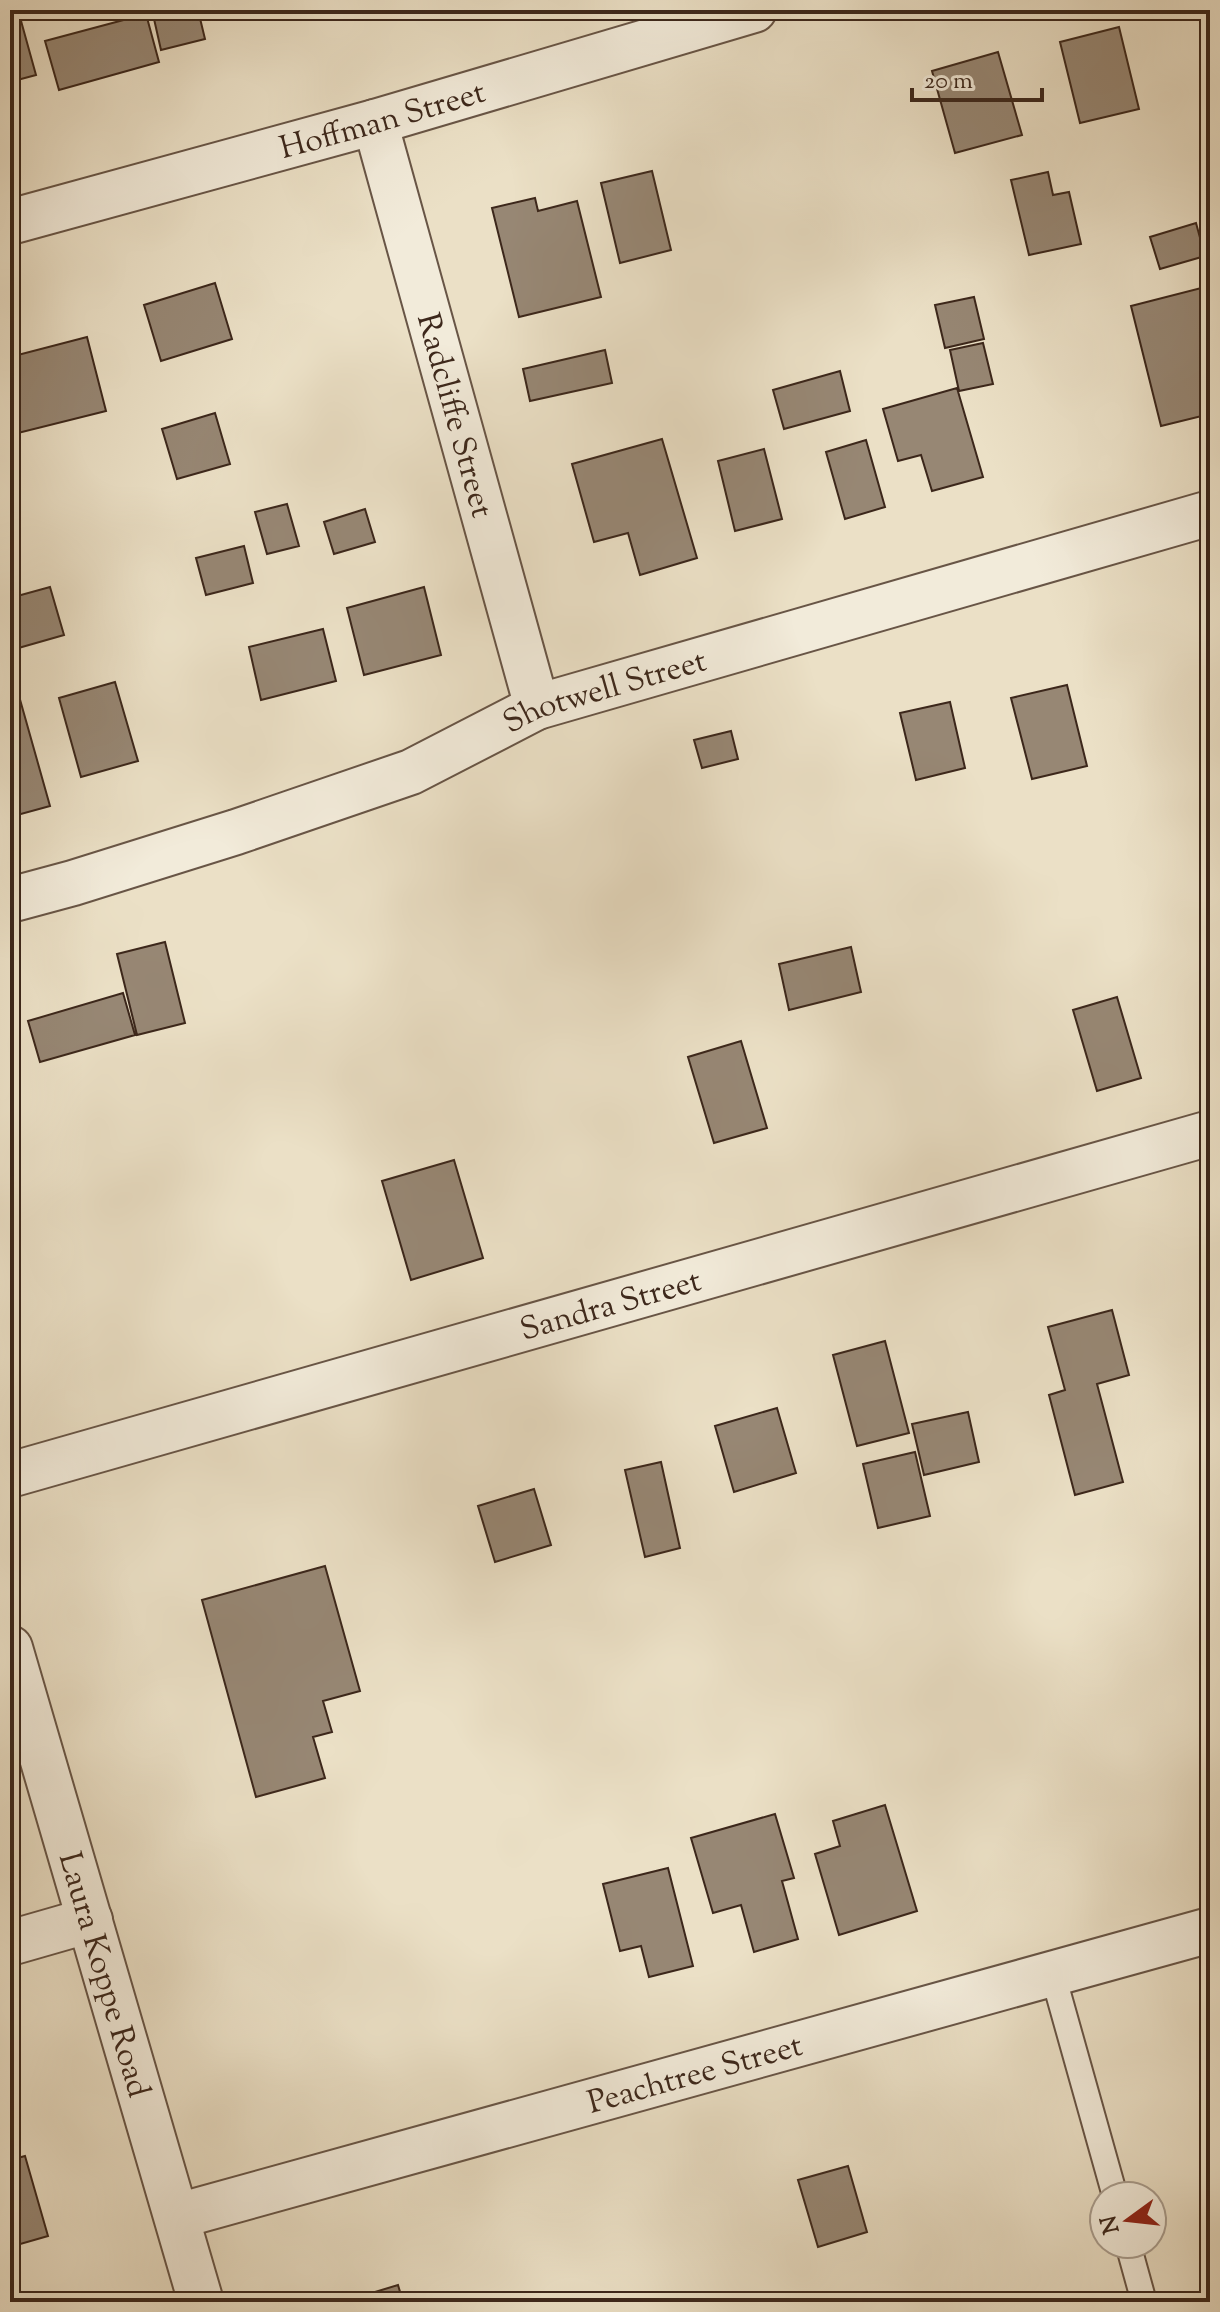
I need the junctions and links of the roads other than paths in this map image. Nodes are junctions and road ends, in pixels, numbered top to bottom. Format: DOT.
graph roads {
  1 [pos="754,10"];
  2 [pos="375,122"];
  3 [pos="10,222"];
  4 [pos="1210,513"];
  5 [pos="537,707"];
  6 [pos="10,900"];
  7 [pos="1210,1133"];
  8 [pos="10,1475"];
  9 [pos="10,1648"];
  10 [pos="90,1920"];
  11 [pos="1210,1930"];
  12 [pos="10,1943"];
  13 [pos="1053,1975"];
  14 [pos="1111,2180"];
  15 [pos="178,2216"];
  16 [pos="1132,2260"];
  17 [pos="201,2302"];
  18 [pos="1144,2302"];
  1 -- 2 [label="street, Hoffman Street"];
  2 -- 3 [label="street, Hoffman Street"];
  2 -- 5 [label="street, Radcliffe Street"];
  4 -- 5 [label="street, Shotwell Street"];
  5 -- 6 [label="street, Shotwell Street"];
  7 -- 8 [label="street, Sandra Street"];
  9 -- 10 [label="street, Laura Koppe Road"];
  10 -- 12 [label="street"];
  10 -- 15 [label="street, Laura Koppe Road"];
  11 -- 13 [label="street, Peachtree Street"];
  13 -- 14 [label="lane"];
  13 -- 15 [label="street, Peachtree Street"];
  15 -- 17 [label="street, Laura Koppe Road"];
  16 -- 18 [label="lane"];
}
